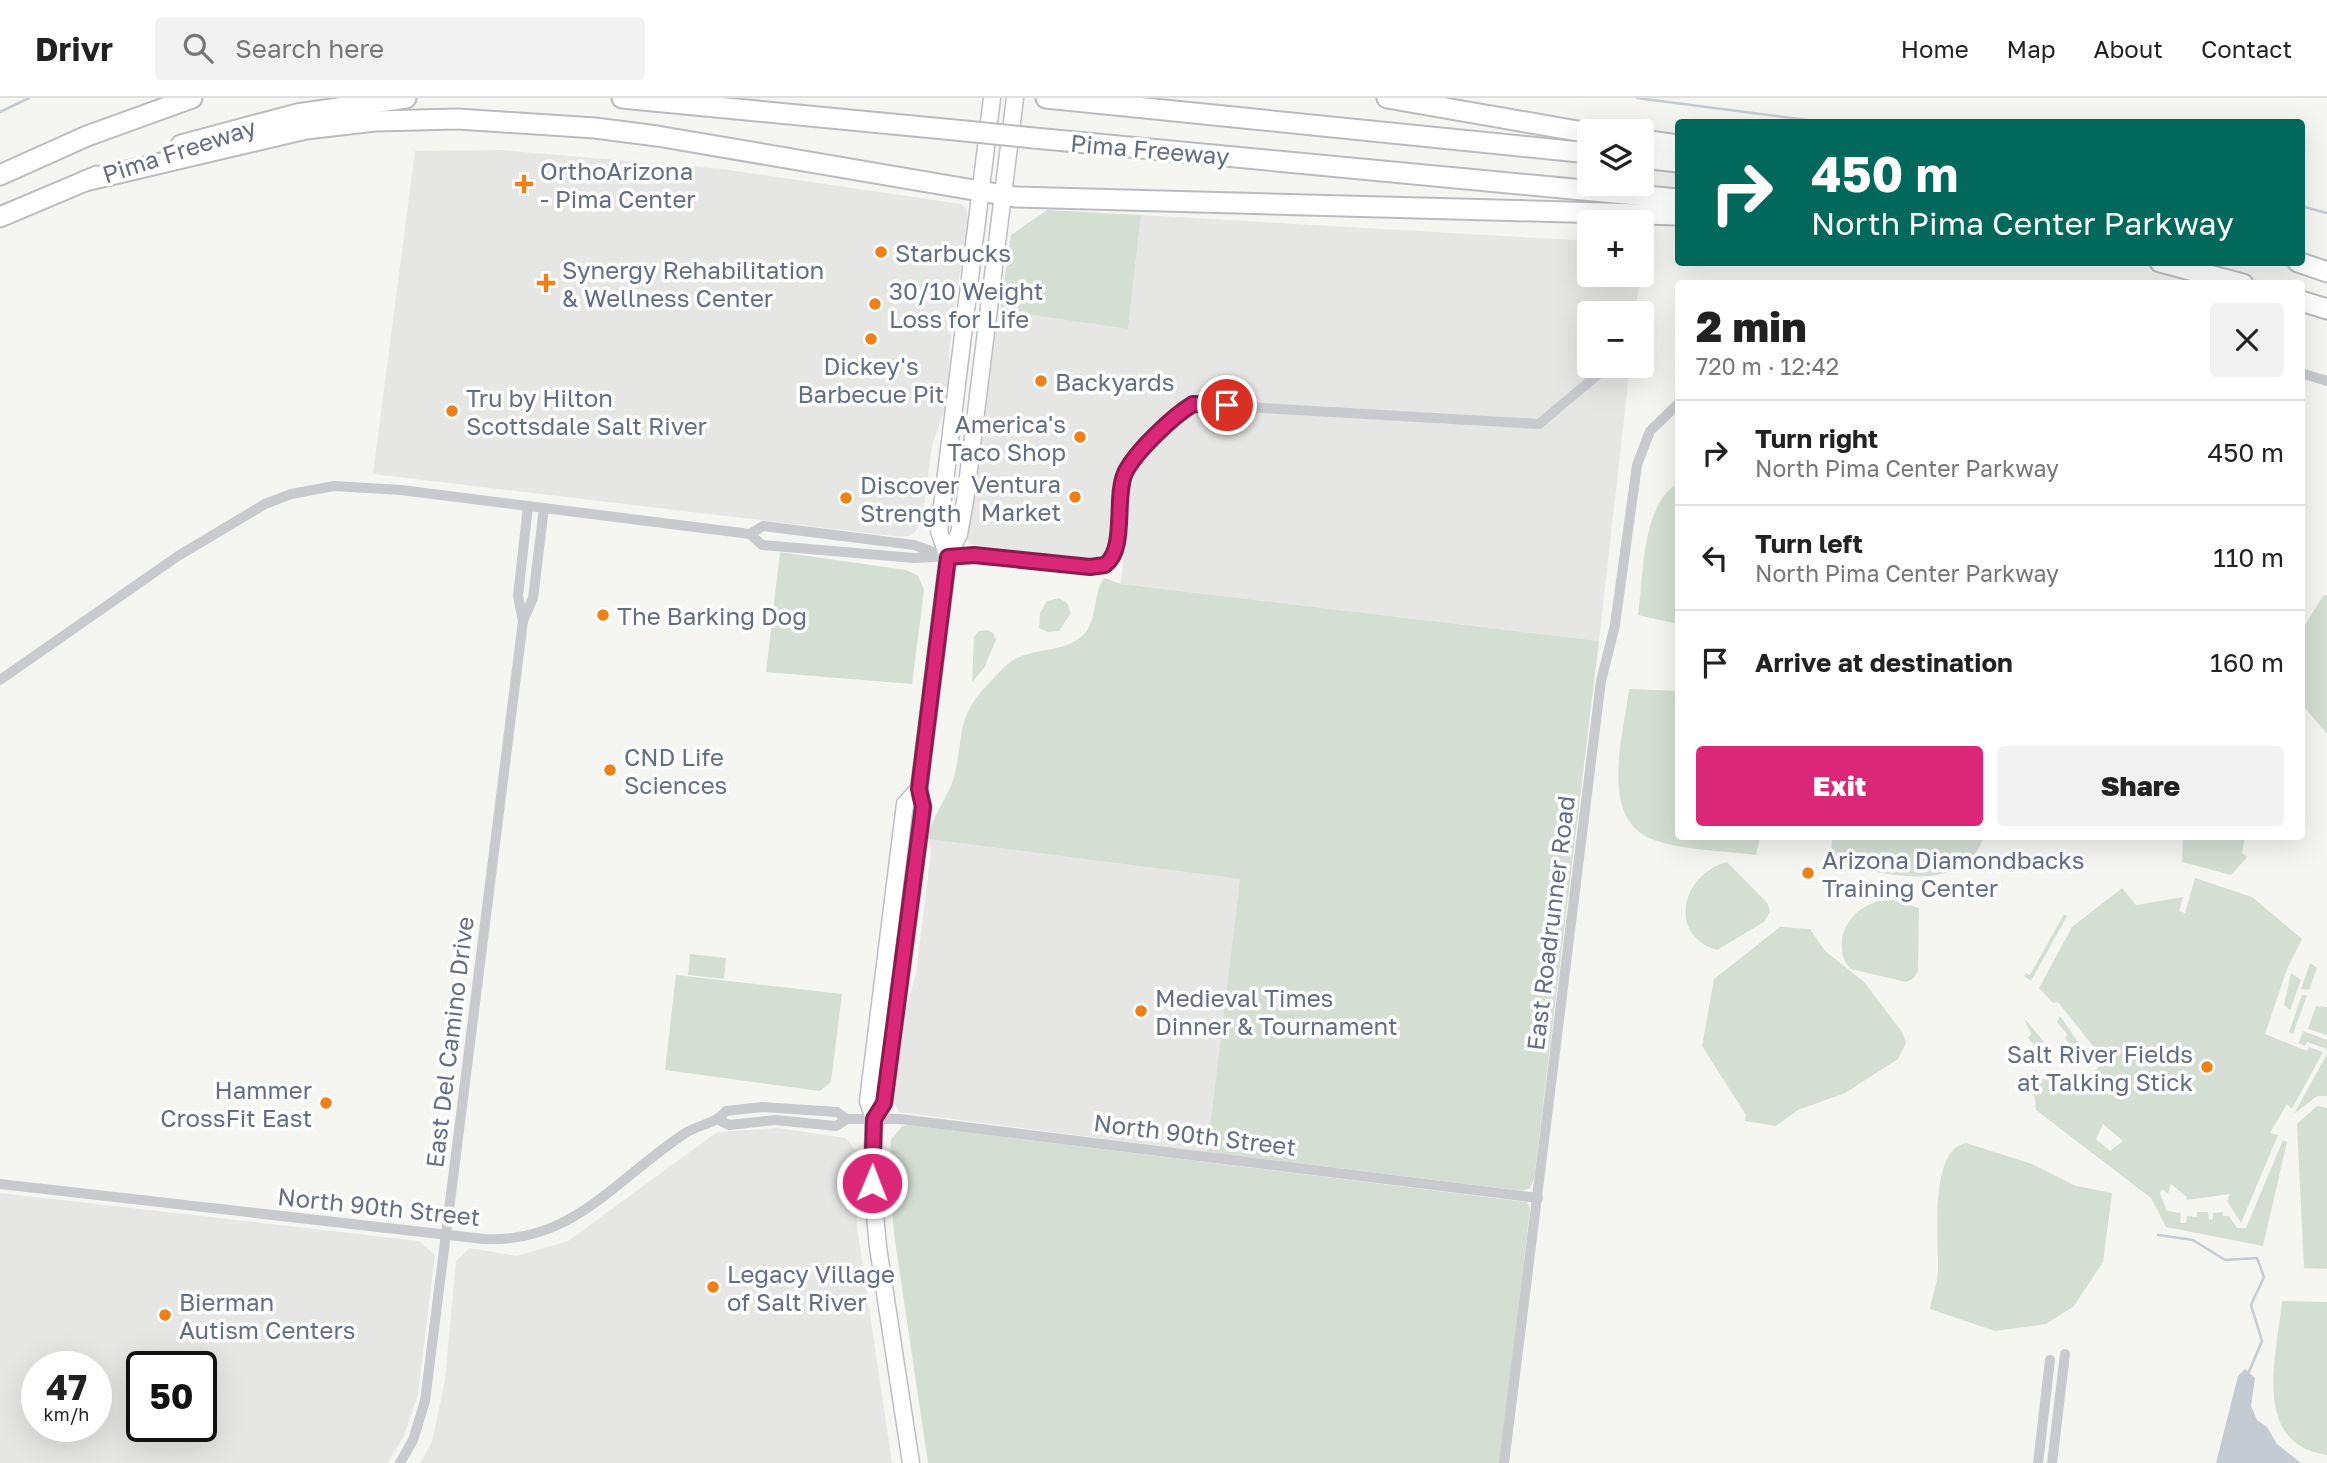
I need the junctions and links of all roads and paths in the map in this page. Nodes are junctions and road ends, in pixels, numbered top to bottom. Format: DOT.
graph roads {
  1 [pos="168,98"];
  2 [pos="192,98"];
  3 [pos="406,98"];
  4 [pos="622,98"];
  5 [pos="992,98"];
  6 [pos="1015,98"];
  7 [pos="1046,98"];
  8 [pos="1387,98"];
  9 [pos="1577,131"];
  10 [pos="87,136"];
  11 [pos="1654,142"];
  12 [pos="1675,145"];
  13 [pos="1577,152"];
  14 [pos="1654,159"];
  15 [pos="1675,162"];
  16 [pos="0,175"];
  17 [pos="85,181"];
  18 [pos="981,192"];
  19 [pos="1003,195"];
  20 [pos="1675,199"];
  21 [pos="1675,215"];
  22 [pos="0,217"];
  23 [pos="2305,264"];
  24 [pos="2175,266"];
  25 [pos="2327,272"];
  26 [pos="2229,280"];
  27 [pos="2305,302"];
  28 [pos="2327,309"];
  29 [pos="2305,374"];
  30 [pos="1594,378"];
  31 [pos="2327,381"];
  32 [pos="1675,407"];
  33 [pos="536,507"];
  34 [pos="750,534"];
  35 [pos="948,557"];
  36 [pos="523,621"];
  37 [pos="0,680"];
  38 [pos="874,1119"];
  39 [pos="0,1184"];
  40 [pos="1538,1198"];
  41 [pos="446,1234"];
  42 [pos="2064,1354"];
  43 [pos="2050,1360"];
  44 [pos="400,1463"];
  45 [pos="911,1463"];
  46 [pos="1504,1463"];
  47 [pos="2038,1463"];
  48 [pos="2052,1463"];
  1 -- 10 [label="highway"];
  2 -- 10 [label="highway, Pima Freeway"];
  3 -- 17 [label="highway, Pima Freeway"];
  4 -- 20 [label="highway, Pima Freeway, bridge"];
  5 -- 18 [label="main road"];
  6 -- 19 [label="main road"];
  7 -- 13 [label="highway, Pima Freeway"];
  8 -- 9 [label="highway"];
  10 -- 16 [label="highway, Pima Freeway"];
  11 -- 12 [label="highway"];
  14 -- 15 [label="highway"];
  17 -- 18 [label="highway"];
  17 -- 22 [label="highway, Pima Freeway"];
  18 -- 19 [label="highway"];
  18 -- 35 [label="main road"];
  19 -- 21 [label="highway"];
  19 -- 35 [label="main road"];
  23 -- 25 [label="highway"];
  24 -- 26 [label="highway"];
  27 -- 28 [label="highway"];
  29 -- 31 [label="street"];
  30 -- 35 [label="street"];
  32 -- 40 [label="street, East Roadrunner Road"];
  33 -- 34 [label="street"];
  33 -- 36 [label="street, East Del Camino Drive"];
  33 -- 36 [label="street, East Del Camino Drive"];
  33 -- 37 [label="street"];
  34 -- 35 [label="street"];
  34 -- 35 [label="street"];
  35 -- 38 [label="main road"];
  36 -- 41 [label="street, East Del Camino Drive"];
  38 -- 40 [label="street, North 90th Street"];
  38 -- 41 [label="street, North 90th Street"];
  38 -- 45 [label="main road"];
  39 -- 41 [label="street, North 90th Street"];
  40 -- 46 [label="street, East Roadrunner Road"];
  41 -- 44 [label="street, East Del Camino Drive"];
  42 -- 48 [label="street"];
  43 -- 47 [label="street"];
}
